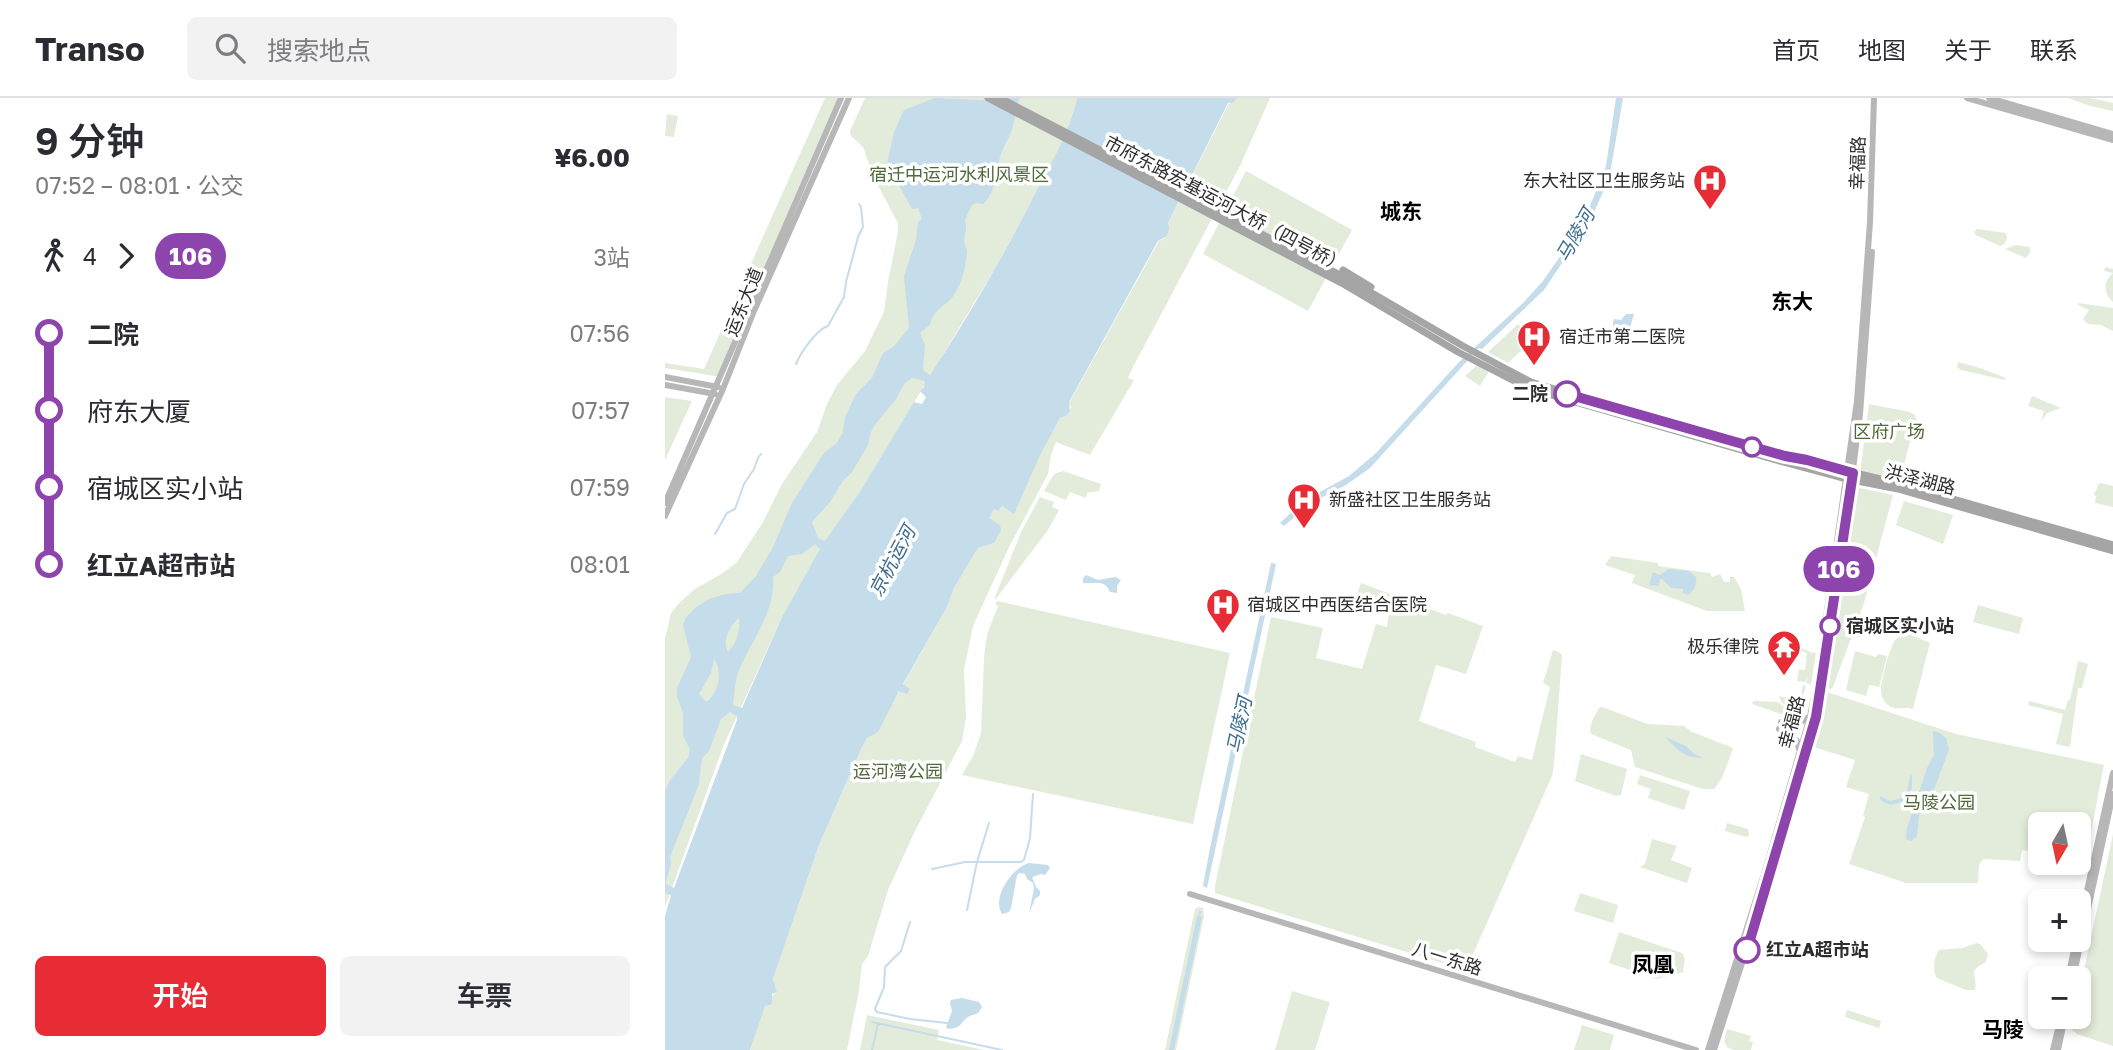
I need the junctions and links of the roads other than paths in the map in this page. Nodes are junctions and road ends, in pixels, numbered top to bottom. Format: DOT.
graph roads {
  1 [pos="841,98"];
  2 [pos="849,98"];
  3 [pos="988,98"];
  4 [pos="1000,98"];
  5 [pos="1876,98"];
  6 [pos="1967,98"];
  7 [pos="1989,98"];
  8 [pos="2113,134"];
  9 [pos="2113,140"];
  10 [pos="1343,270"];
  11 [pos="1335,283"];
  12 [pos="1446,340"];
  13 [pos="1466,352"];
  14 [pos="665,377"];
  15 [pos="665,385"];
  16 [pos="720,391"];
  17 [pos="712,393"];
  18 [pos="1850,476"];
  19 [pos="665,503"];
  20 [pos="665,516"];
  21 [pos="2113,545"];
  22 [pos="2113,551"];
  23 [pos="1810,716"];
  24 [pos="1798,756"];
  25 [pos="2113,773"];
  26 [pos="2113,794"];
  27 [pos="2087,889"];
  28 [pos="2074,966"];
  29 [pos="2060,1029"];
  30 [pos="1683,1050"];
  31 [pos="1696,1050"];
  32 [pos="1709,1050"];
  33 [pos="1714,1050"];
  34 [pos="2056,1050"];
  1 -- 16 [label="main road, 运东大道"];
  2 -- 16 [label="main road, 运东大道"];
  3 -- 12 [label="main road, 市府东路宏基运河大桥（四号桥）"];
  4 -- 12 [label="main road, 市府东路宏基运河大桥（四号桥）"];
  5 -- 18 [label="main road, 幸福路"];
  6 -- 9 [label="main road"];
  7 -- 8 [label="main road"];
  10 -- 13 [label="main road"];
  11 -- 13 [label="main road"];
  12 -- 13 [label="main road, 洪泽湖路"];
  13 -- 18 [label="main road, 洪泽湖路"];
  14 -- 16 [label="main road"];
  15 -- 17 [label="main road"];
  16 -- 17 [label="main road"];
  16 -- 20 [label="main road, 运东大道"];
  17 -- 19 [label="main road"];
  18 -- 21 [label="main road, 洪泽湖路"];
  18 -- 22 [label="main road, 洪泽湖路"];
  18 -- 23 [label="main road, 幸福路"];
  18 -- 33 [label="main road, 幸福路"];
  23 -- 24 [label="main road, 幸福路"];
  23 -- 24 [label="main road"];
  24 -- 32 [label="main road, 幸福路"];
  25 -- 27 [label="main road"];
  26 -- 28 [label="main road"];
  29 -- 34 [label="main road"];
  30 -- 31 [label="main road, 八一东路"];
}
